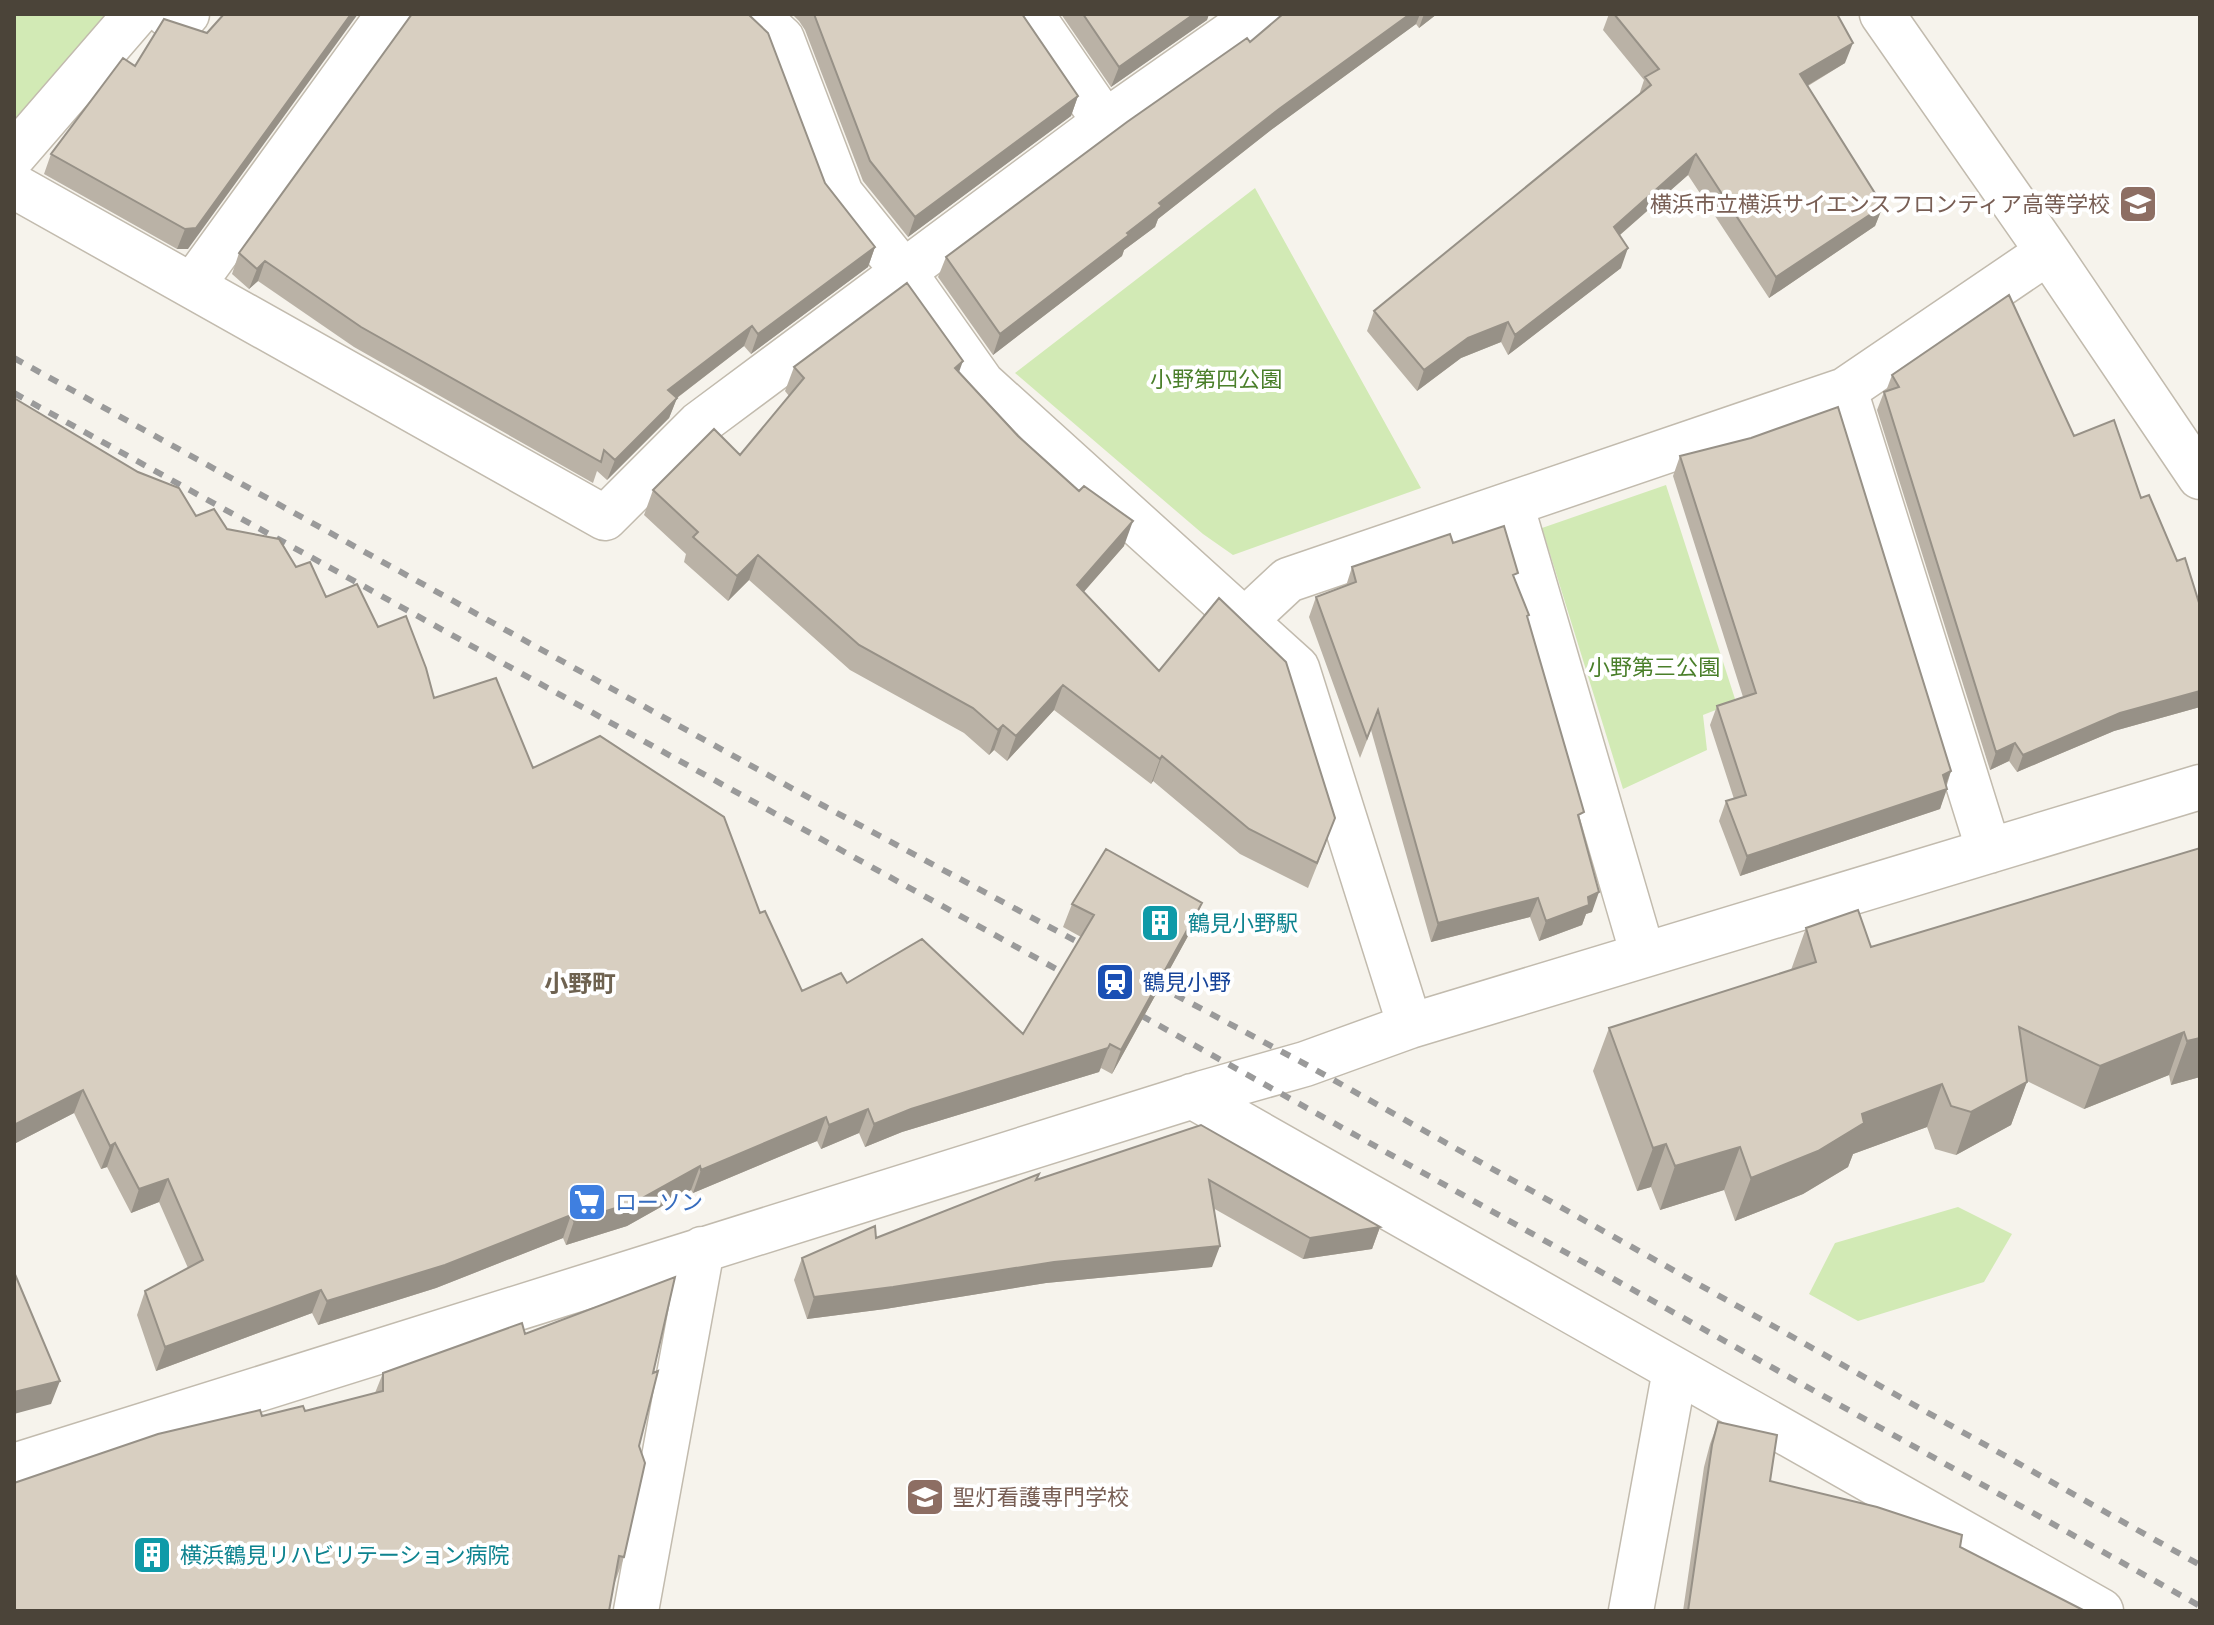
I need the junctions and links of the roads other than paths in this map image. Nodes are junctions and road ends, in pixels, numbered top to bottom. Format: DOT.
graph roads {
  1 [pos="136,14"];
  2 [pos="167,14"];
  3 [pos="187,14"];
  4 [pos="389,14"];
  5 [pos="1031,14"];
  6 [pos="1259,14"];
  7 [pos="1882,14"];
  8 [pos="781,22"];
  9 [pos="1105,122"];
  10 [pos="14,155"];
  11 [pos="14,186"];
  12 [pos="2048,252"];
  13 [pos="903,271"];
  14 [pos="192,286"];
  15 [pos="1845,390"];
  16 [pos="2200,477"];
  17 [pos="1511,504"];
  18 [pos="1244,621"];
  19 [pos="2200,787"];
  20 [pos="1989,851"];
  21 [pos="1643,955"];
  22 [pos="1410,1026"];
  23 [pos="1192,1096"];
  24 [pos="702,1249"];
  25 [pos="1675,1370"];
  26 [pos="14,1466"];
  27 [pos="636,1611"];
  28 [pos="1631,1611"];
  29 [pos="2101,1611"];
  1 -- 10 [label="street"];
  2 -- 3 [label="street"];
  4 -- 14 [label="street"];
  5 -- 9 [label="street"];
  6 -- 9 [label="street"];
  7 -- 12 [label="street"];
  8 -- 13 [label="street"];
  9 -- 13 [label="street"];
  11 -- 14 [label="street"];
  12 -- 15 [label="street"];
  12 -- 16 [label="street"];
  13 -- 14 [label="street"];
  13 -- 18 [label="street"];
  15 -- 17 [label="street"];
  15 -- 20 [label="street"];
  17 -- 18 [label="street"];
  17 -- 21 [label="street"];
  18 -- 22 [label="street"];
  19 -- 20 [label="street"];
  20 -- 21 [label="street"];
  21 -- 22 [label="street"];
  22 -- 23 [label="street"];
  23 -- 24 [label="street"];
  23 -- 25 [label="street"];
  24 -- 26 [label="street"];
  24 -- 27 [label="street"];
  25 -- 28 [label="street"];
  25 -- 29 [label="street"];
}
